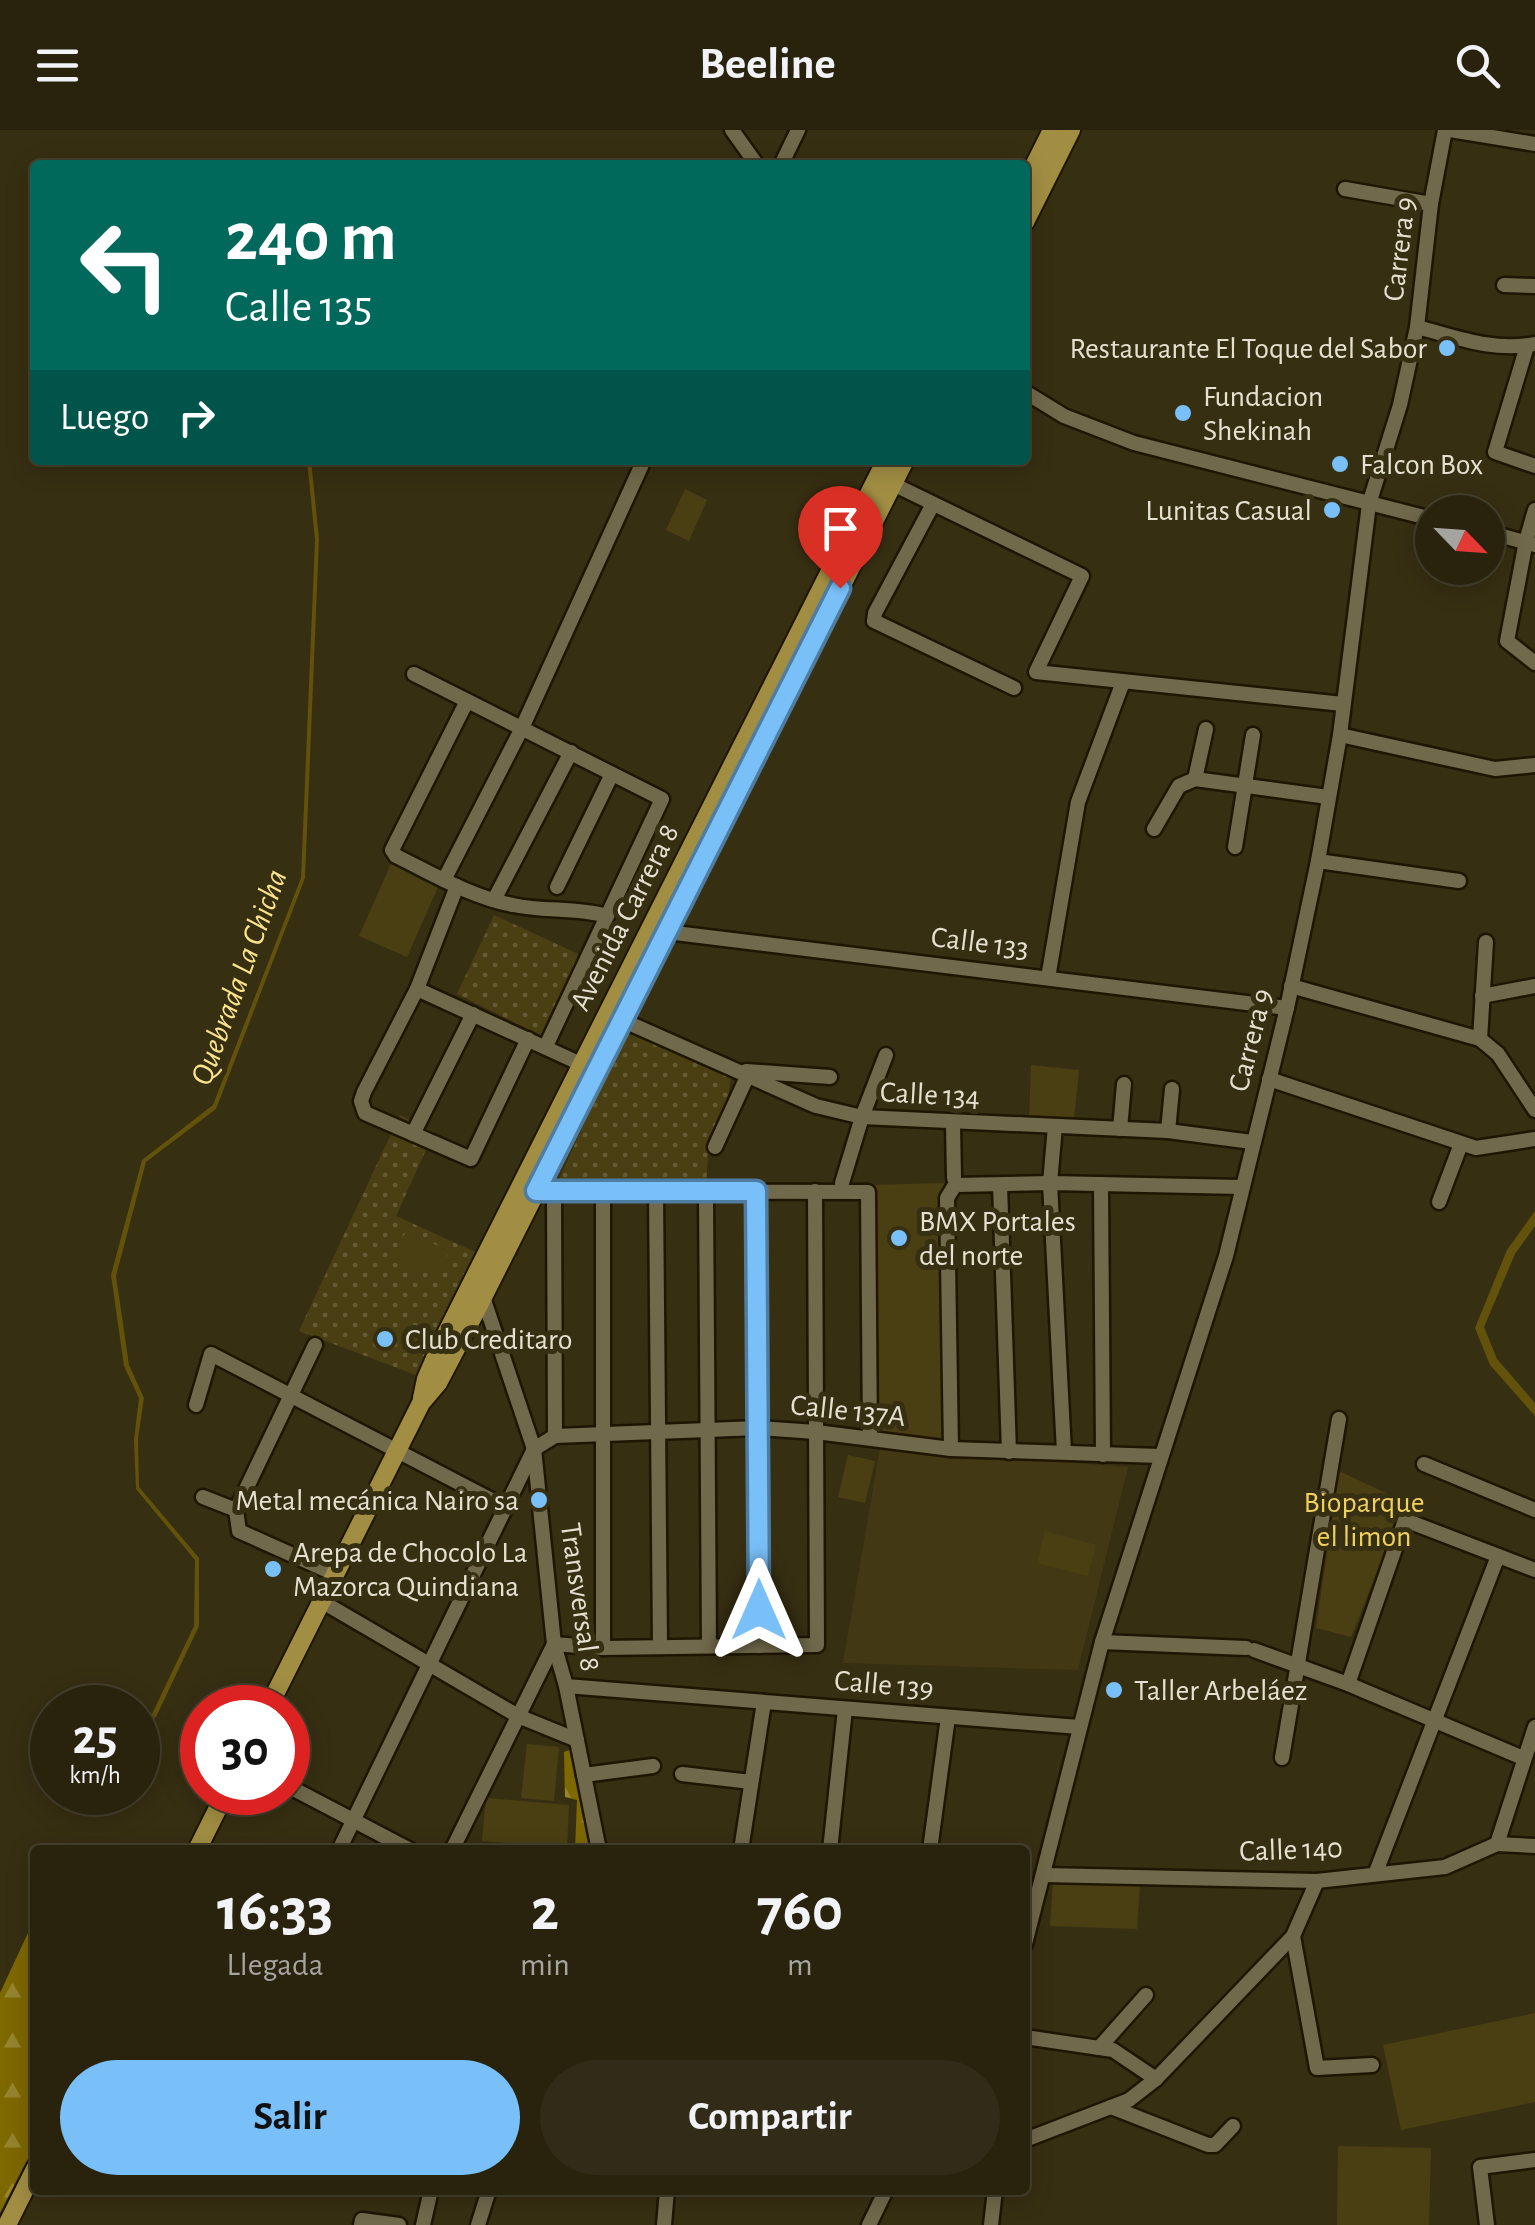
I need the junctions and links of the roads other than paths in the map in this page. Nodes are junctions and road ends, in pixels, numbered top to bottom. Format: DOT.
graph roads {
  1 [pos="732,130"];
  2 [pos="798,130"];
  3 [pos="1052,130"];
  4 [pos="1071,130"];
  5 [pos="1447,130"];
  6 [pos="1535,144"];
  7 [pos="753,160"];
  8 [pos="783,160"];
  9 [pos="1030,174"];
  10 [pos="1345,190"];
  11 [pos="1430,204"];
  12 [pos="1030,212"];
  13 [pos="1504,285"];
  14 [pos="1535,286"];
  15 [pos="1418,326"];
  16 [pos="1531,345"];
  17 [pos="1030,395"];
  18 [pos="642,465"];
  19 [pos="883,465"];
  20 [pos="902,465"];
  21 [pos="1535,466"];
  22 [pos="893,484"];
  23 [pos="933,504"];
  24 [pos="1369,504"];
  25 [pos="1535,510"];
  26 [pos="1415,515"];
  27 [pos="1505,536"];
  28 [pos="1530,543"];
  29 [pos="1535,644"];
  30 [pos="1529,659"];
  31 [pos="414,674"];
  32 [pos="1123,682"];
  33 [pos="1014,688"];
  34 [pos="468,702"];
  35 [pos="1342,704"];
  36 [pos="522,728"];
  37 [pos="1206,728"];
  38 [pos="1252,734"];
  39 [pos="1340,736"];
  40 [pos="572,752"];
  41 [pos="1535,765"];
  42 [pos="612,774"];
  43 [pos="1195,779"];
  44 [pos="1245,786"];
  45 [pos="1328,797"];
  46 [pos="1154,829"];
  47 [pos="1235,847"];
  48 [pos="1318,862"];
  49 [pos="1459,880"];
  50 [pos="451,883"];
  51 [pos="558,888"];
  52 [pos="494,900"];
  53 [pos="607,916"];
  54 [pos="666,932"];
  55 [pos="1486,942"];
  56 [pos="1048,978"];
  57 [pos="1292,986"];
  58 [pos="1535,986"];
  59 [pos="418,989"];
  60 [pos="1482,996"];
  61 [pos="1287,1008"];
  62 [pos="473,1014"];
  63 [pos="622,1020"];
  64 [pos="1480,1038"];
  65 [pos="528,1039"];
  66 [pos="546,1046"];
  67 [pos="886,1056"];
  68 [pos="581,1064"];
  69 [pos="741,1074"];
  70 [pos="830,1076"];
  71 [pos="1269,1079"];
  72 [pos="1535,1080"];
  73 [pos="1124,1084"];
  74 [pos="1172,1088"];
  75 [pos="1521,1090"];
  76 [pos="1535,1110"];
  77 [pos="862,1117"];
  78 [pos="953,1123"];
  79 [pos="1054,1126"];
  80 [pos="1120,1130"];
  81 [pos="1168,1131"];
  82 [pos="413,1134"];
  83 [pos="1535,1139"];
  84 [pos="1252,1142"];
  85 [pos="1461,1144"];
  86 [pos="715,1148"];
  87 [pos="954,1178"];
  88 [pos="842,1183"];
  89 [pos="1050,1183"];
  90 [pos="1101,1184"];
  91 [pos="1000,1185"];
  92 [pos="1242,1187"];
  93 [pos="545,1191"];
  94 [pos="603,1191"];
  95 [pos="656,1191"];
  96 [pos="706,1191"];
  97 [pos="756,1191"];
  98 [pos="815,1191"];
  99 [pos="1439,1202"];
  100 [pos="483,1298"];
  101 [pos="315,1345"];
  102 [pos="291,1394"];
  103 [pos="421,1403"];
  104 [pos="196,1405"];
  105 [pos="1340,1418"];
  106 [pos="758,1428"];
  107 [pos="708,1430"];
  108 [pos="816,1432"];
  109 [pos="658,1434"];
  110 [pos="555,1436"];
  111 [pos="604,1436"];
  112 [pos="870,1438"];
  113 [pos="534,1449"];
  114 [pos="951,1450"];
  115 [pos="1009,1452"];
  116 [pos="1064,1452"];
  117 [pos="396,1453"];
  118 [pos="1103,1455"];
  119 [pos="1160,1456"];
  120 [pos="1424,1464"];
  121 [pos="203,1497"];
  122 [pos="506,1508"];
  123 [pos="236,1510"];
  124 [pos="1535,1510"];
  125 [pos="1498,1556"];
  126 [pos="1535,1570"];
  127 [pos="335,1574"];
  128 [pos="321,1601"];
  129 [pos="1102,1642"];
  130 [pos="554,1644"];
  131 [pos="709,1646"];
  132 [pos="759,1646"];
  133 [pos="660,1647"];
  134 [pos="602,1648"];
  135 [pos="431,1665"];
  136 [pos="1299,1666"];
  137 [pos="1348,1684"];
  138 [pos="279,1685"];
  139 [pos="566,1686"];
  140 [pos="764,1702"];
  141 [pos="845,1708"];
  142 [pos="518,1716"];
  143 [pos="948,1717"];
  144 [pos="1434,1721"];
  145 [pos="1078,1727"];
  146 [pos="1535,1727"];
  147 [pos="577,1740"];
  148 [pos="1282,1758"];
  149 [pos="1523,1758"];
  150 [pos="653,1766"];
  151 [pos="682,1774"];
  152 [pos="584,1775"];
  153 [pos="751,1782"];
  154 [pos="310,1798"];
  155 [pos="214,1815"];
  156 [pos="352,1821"];
  157 [pos="1498,1844"];
  158 [pos="200,1845"];
  159 [pos="341,1845"];
  160 [pos="400,1845"];
  161 [pos="454,1845"];
  162 [pos="598,1845"];
  163 [pos="742,1845"];
  164 [pos="831,1845"];
  165 [pos="931,1845"];
  166 [pos="1535,1846"];
  167 [pos="1376,1872"];
  168 [pos="1044,1876"];
  169 [pos="1317,1880"];
  170 [pos="1030,1926"];
  171 [pos="1293,1936"];
  172 [pos="1146,1995"];
  173 [pos="1030,2039"];
  174 [pos="1099,2048"];
  175 [pos="1372,2065"];
  176 [pos="1156,2080"];
  177 [pos="1111,2107"];
  178 [pos="1233,2126"];
  179 [pos="1030,2138"];
  180 [pos="1535,2160"];
  181 [pos="30,2179"];
  182 [pos="430,2195"];
  183 [pos="487,2195"];
  184 [pos="667,2195"];
  185 [pos="884,2195"];
  186 [pos="995,2195"];
  187 [pos="361,2223"];
  188 [pos="7,2225"];
  189 [pos="400,2225"];
  190 [pos="423,2225"];
  191 [pos="478,2225"];
  192 [pos="664,2225"];
  193 [pos="869,2225"];
  194 [pos="992,2225"];
  195 [pos="1487,2225"];
  1 -- 7 [label="street"];
  2 -- 8 [label="street"];
  3 -- 9 [label="main road"];
  4 -- 12 [label="main road"];
  5 -- 6 [label="street"];
  5 -- 11 [label="street, Carrera 9"];
  10 -- 11 [label="street"];
  11 -- 15 [label="street, Carrera 9"];
  13 -- 14 [label="street"];
  15 -- 16 [label="street"];
  15 -- 24 [label="street, Carrera 9"];
  16 -- 21 [label="street"];
  17 -- 24 [label="street"];
  18 -- 36 [label="street"];
  19 -- 68 [label="main road, Avenida Carrera 8"];
  20 -- 22 [label="main road, Avenida Carrera 8"];
  22 -- 23 [label="street"];
  22 -- 54 [label="main road, Avenida Carrera 8"];
  23 -- 32 [label="street"];
  23 -- 33 [label="street"];
  24 -- 26 [label="street"];
  24 -- 35 [label="street, Carrera 9"];
  25 -- 28 [label="street"];
  27 -- 28 [label="street"];
  28 -- 30 [label="street"];
  29 -- 30 [label="street"];
  31 -- 34 [label="street"];
  32 -- 35 [label="street"];
  32 -- 56 [label="street"];
  34 -- 36 [label="street"];
  34 -- 50 [label="street"];
  35 -- 39 [label="street, Carrera 9"];
  36 -- 40 [label="street"];
  36 -- 50 [label="street"];
  37 -- 43 [label="street"];
  38 -- 44 [label="street"];
  39 -- 41 [label="street"];
  39 -- 45 [label="street, Carrera 9"];
  40 -- 42 [label="street"];
  40 -- 52 [label="street"];
  42 -- 51 [label="street"];
  42 -- 53 [label="street"];
  43 -- 44 [label="street"];
  43 -- 46 [label="street"];
  44 -- 45 [label="street"];
  44 -- 47 [label="street"];
  45 -- 48 [label="street, Carrera 9"];
  48 -- 49 [label="street"];
  48 -- 57 [label="street, Carrera 9"];
  50 -- 52 [label="street"];
  50 -- 59 [label="street"];
  52 -- 53 [label="street"];
  53 -- 66 [label="street"];
  54 -- 56 [label="street, Calle 133"];
  54 -- 63 [label="main road, Avenida Carrera 8"];
  55 -- 60 [label="street"];
  56 -- 61 [label="street, Calle 133"];
  57 -- 61 [label="street, Carrera 9"];
  57 -- 64 [label="street"];
  58 -- 60 [label="street"];
  59 -- 62 [label="street"];
  59 -- 82 [label="street"];
  60 -- 64 [label="street"];
  61 -- 71 [label="street, Carrera 9"];
  62 -- 65 [label="street"];
  62 -- 82 [label="street"];
  63 -- 69 [label="street, Calle 134"];
  63 -- 93 [label="main road, Avenida Carrera 8"];
  64 -- 75 [label="street"];
  65 -- 66 [label="street"];
  65 -- 82 [label="street"];
  66 -- 68 [label="street"];
  67 -- 77 [label="street"];
  68 -- 103 [label="main road, Avenida Carrera 8"];
  69 -- 70 [label="street"];
  69 -- 77 [label="street, Calle 134"];
  69 -- 86 [label="street"];
  71 -- 84 [label="street, Carrera 9"];
  71 -- 85 [label="street"];
  72 -- 75 [label="street"];
  73 -- 80 [label="street"];
  74 -- 81 [label="street"];
  75 -- 76 [label="street"];
  77 -- 78 [label="street, Calle 134"];
  77 -- 88 [label="street"];
  78 -- 79 [label="street, Calle 134"];
  78 -- 87 [label="street"];
  79 -- 80 [label="street, Calle 134"];
  79 -- 89 [label="street"];
  80 -- 81 [label="street, Calle 134"];
  81 -- 84 [label="street, Calle 134"];
  83 -- 85 [label="street"];
  84 -- 92 [label="street, Carrera 9"];
  85 -- 99 [label="street"];
  89 -- 90 [label="street"];
  89 -- 91 [label="street"];
  89 -- 116 [label="street"];
  90 -- 92 [label="street"];
  90 -- 118 [label="street"];
  91 -- 114 [label="street"];
  91 -- 115 [label="street"];
  92 -- 119 [label="street, Carrera 9"];
  93 -- 94 [label="street"];
  93 -- 100 [label="main road, Avenida Carrera 8"];
  93 -- 110 [label="street"];
  94 -- 95 [label="street"];
  94 -- 111 [label="street"];
  95 -- 96 [label="street"];
  95 -- 109 [label="street"];
  96 -- 97 [label="street"];
  96 -- 107 [label="street"];
  97 -- 98 [label="street"];
  97 -- 106 [label="street"];
  98 -- 108 [label="street"];
  98 -- 112 [label="street"];
  100 -- 103 [label="main road, Avenida Carrera 8"];
  100 -- 113 [label="street, Transversal 8"];
  101 -- 102 [label="street"];
  102 -- 104 [label="street"];
  102 -- 117 [label="street"];
  102 -- 123 [label="street"];
  103 -- 117 [label="main road, Avenida Carrera 8"];
  105 -- 136 [label="street"];
  106 -- 107 [label="street, Calle 137A"];
  106 -- 108 [label="street, Calle 137A"];
  106 -- 132 [label="street"];
  107 -- 109 [label="street, Calle 137A"];
  107 -- 131 [label="street"];
  108 -- 112 [label="street, Calle 137A"];
  108 -- 132 [label="street"];
  109 -- 111 [label="street, Calle 137A"];
  109 -- 133 [label="street"];
  110 -- 111 [label="street, Calle 137A"];
  110 -- 113 [label="street"];
  111 -- 134 [label="street"];
  112 -- 114 [label="street, Calle 137A"];
  113 -- 122 [label="street"];
  113 -- 130 [label="street, Transversal 8"];
  114 -- 115 [label="street, Calle 137A"];
  115 -- 116 [label="street, Calle 137A"];
  116 -- 118 [label="street, Calle 137A"];
  117 -- 122 [label="street"];
  117 -- 127 [label="main road, Avenida Carrera 8"];
  118 -- 119 [label="street, Calle 137A"];
  119 -- 129 [label="street, Carrera 9"];
  120 -- 124 [label="street"];
  121 -- 123 [label="street"];
  122 -- 135 [label="street"];
  123 -- 127 [label="street"];
  125 -- 126 [label="street"];
  125 -- 137 [label="street"];
  125 -- 144 [label="street"];
  127 -- 128 [label="main road, Avenida Carrera 8"];
  128 -- 135 [label="street"];
  128 -- 138 [label="main road, Avenida Carrera 8"];
  129 -- 136 [label="street"];
  129 -- 145 [label="street, Carrera 9"];
  130 -- 134 [label="street"];
  130 -- 139 [label="street, Transversal 8"];
  130 -- 142 [label="street"];
  131 -- 132 [label="street"];
  131 -- 133 [label="street"];
  133 -- 134 [label="street"];
  135 -- 142 [label="street"];
  135 -- 156 [label="street"];
  136 -- 137 [label="street"];
  136 -- 148 [label="street"];
  137 -- 144 [label="street"];
  139 -- 140 [label="street, Calle 139"];
  139 -- 147 [label="street, Transversal 8"];
  140 -- 141 [label="street, Calle 139"];
  140 -- 153 [label="street"];
  141 -- 143 [label="street, Calle 139"];
  141 -- 164 [label="street"];
  142 -- 147 [label="street"];
  142 -- 161 [label="street"];
  143 -- 145 [label="street, Calle 139"];
  143 -- 165 [label="street"];
  144 -- 149 [label="street"];
  144 -- 167 [label="street"];
  145 -- 168 [label="street, Carrera 9"];
  146 -- 149 [label="street"];
  147 -- 152 [label="street, Transversal 8"];
  149 -- 157 [label="street"];
  150 -- 152 [label="street"];
  151 -- 153 [label="street"];
  152 -- 162 [label="street, Transversal 8"];
  153 -- 163 [label="street"];
  154 -- 156 [label="street"];
  155 -- 158 [label="main road"];
  156 -- 159 [label="street"];
  156 -- 160 [label="street"];
  157 -- 166 [label="street, Calle 140"];
  157 -- 167 [label="street, Calle 140"];
  167 -- 169 [label="street, Calle 140"];
  168 -- 169 [label="street, Calle 140"];
  168 -- 170 [label="street, Carrera 9"];
  169 -- 171 [label="street"];
  171 -- 175 [label="street"];
  171 -- 176 [label="street"];
  172 -- 174 [label="street"];
  173 -- 174 [label="street"];
  174 -- 176 [label="street"];
  176 -- 177 [label="street"];
  177 -- 178 [label="street"];
  177 -- 179 [label="street"];
  180 -- 195 [label="street"];
  181 -- 188 [label="main road"];
  182 -- 190 [label="street"];
  183 -- 191 [label="street"];
  184 -- 192 [label="street"];
  185 -- 193 [label="street"];
  186 -- 194 [label="street"];
  187 -- 189 [label="street"];
}
